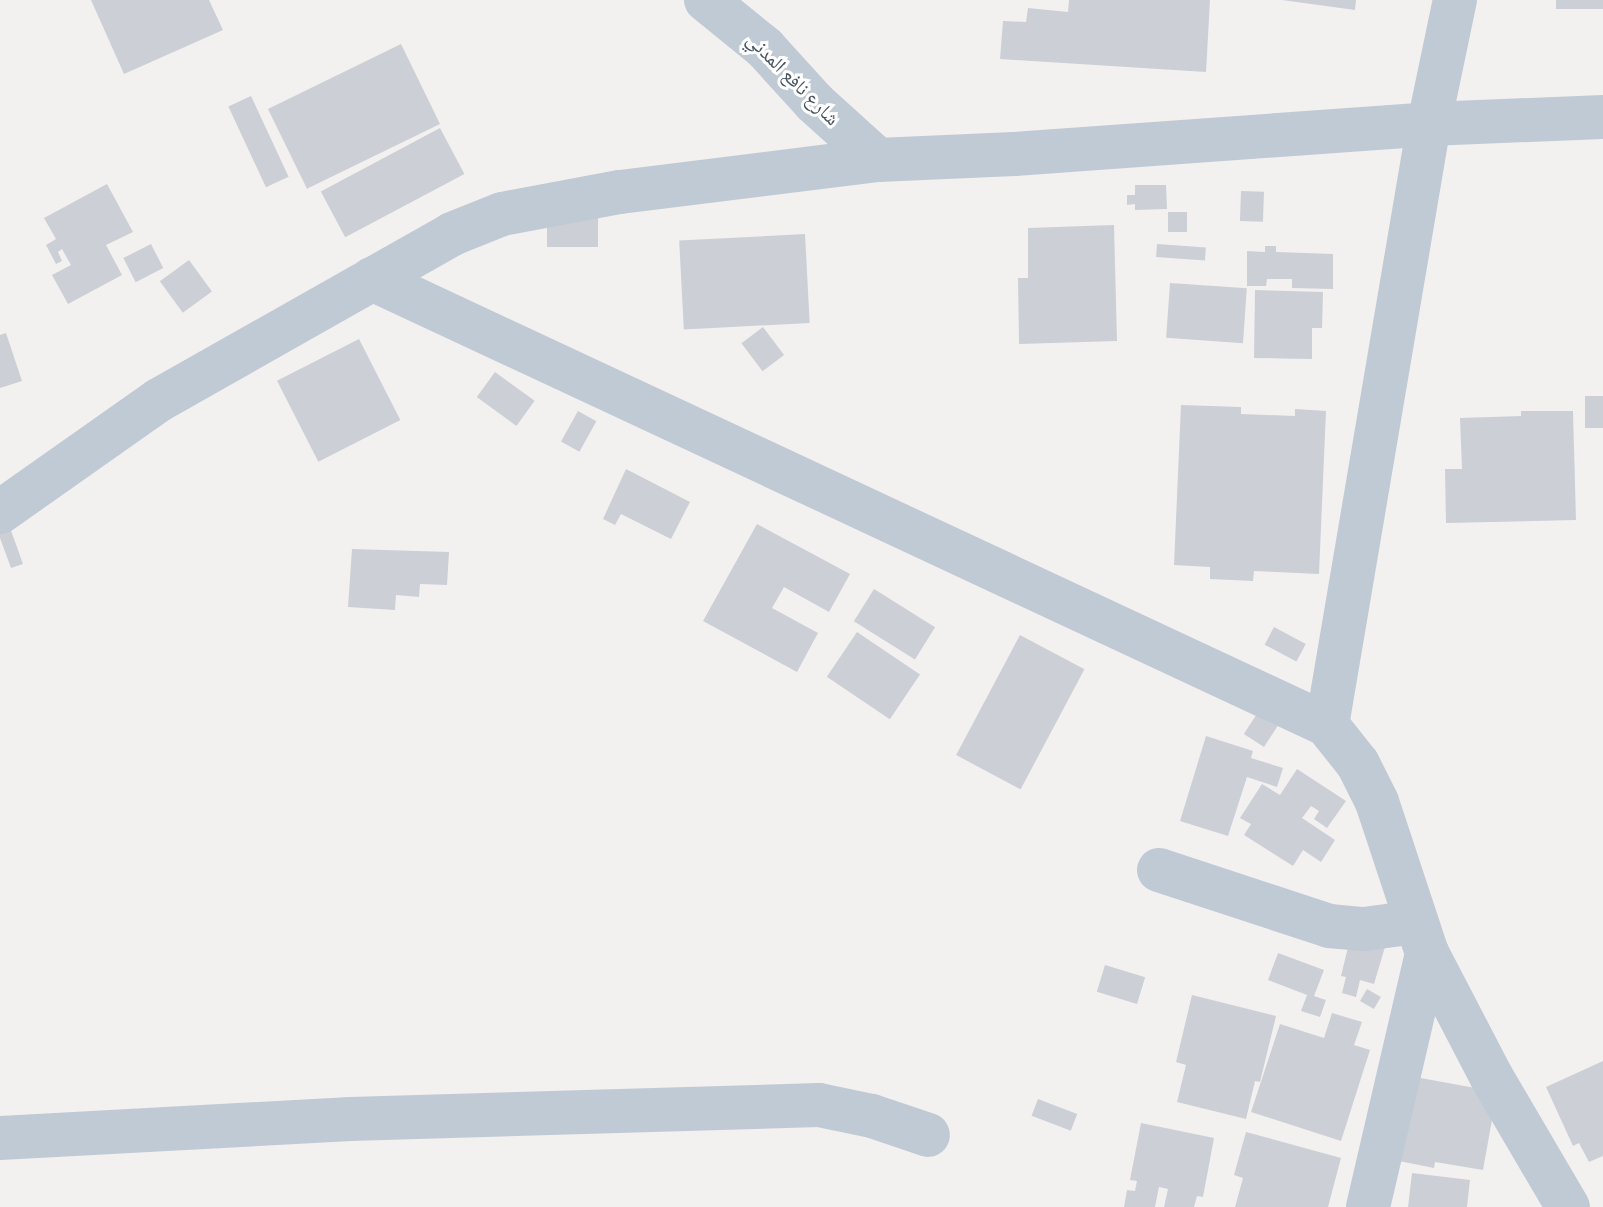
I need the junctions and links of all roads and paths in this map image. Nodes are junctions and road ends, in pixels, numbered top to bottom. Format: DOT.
graph roads {
  1 [pos="706,0"];
  2 [pos="1455,0"];
  3 [pos="1603,117"];
  4 [pos="1429,124"];
  5 [pos="878,160"];
  6 [pos="372,279"];
  7 [pos="0,512"];
  8 [pos="1327,725"];
  9 [pos="1159,870"];
  10 [pos="1422,937"];
  11 [pos="928,1135"];
  12 [pos="0,1138"];
  13 [pos="1368,1207"];
  14 [pos="1568,1207"];
  1 -- 5 [label="street, شارع نافع المدني"];
  2 -- 4 [label="street"];
  3 -- 4 [label="street"];
  4 -- 5 [label="street"];
  4 -- 8 [label="street"];
  5 -- 6 [label="street"];
  6 -- 7 [label="street"];
  6 -- 8 [label="street"];
  8 -- 10 [label="street"];
  9 -- 10 [label="street"];
  10 -- 13 [label="street"];
  10 -- 14 [label="street"];
  11 -- 12 [label="street"];
}
